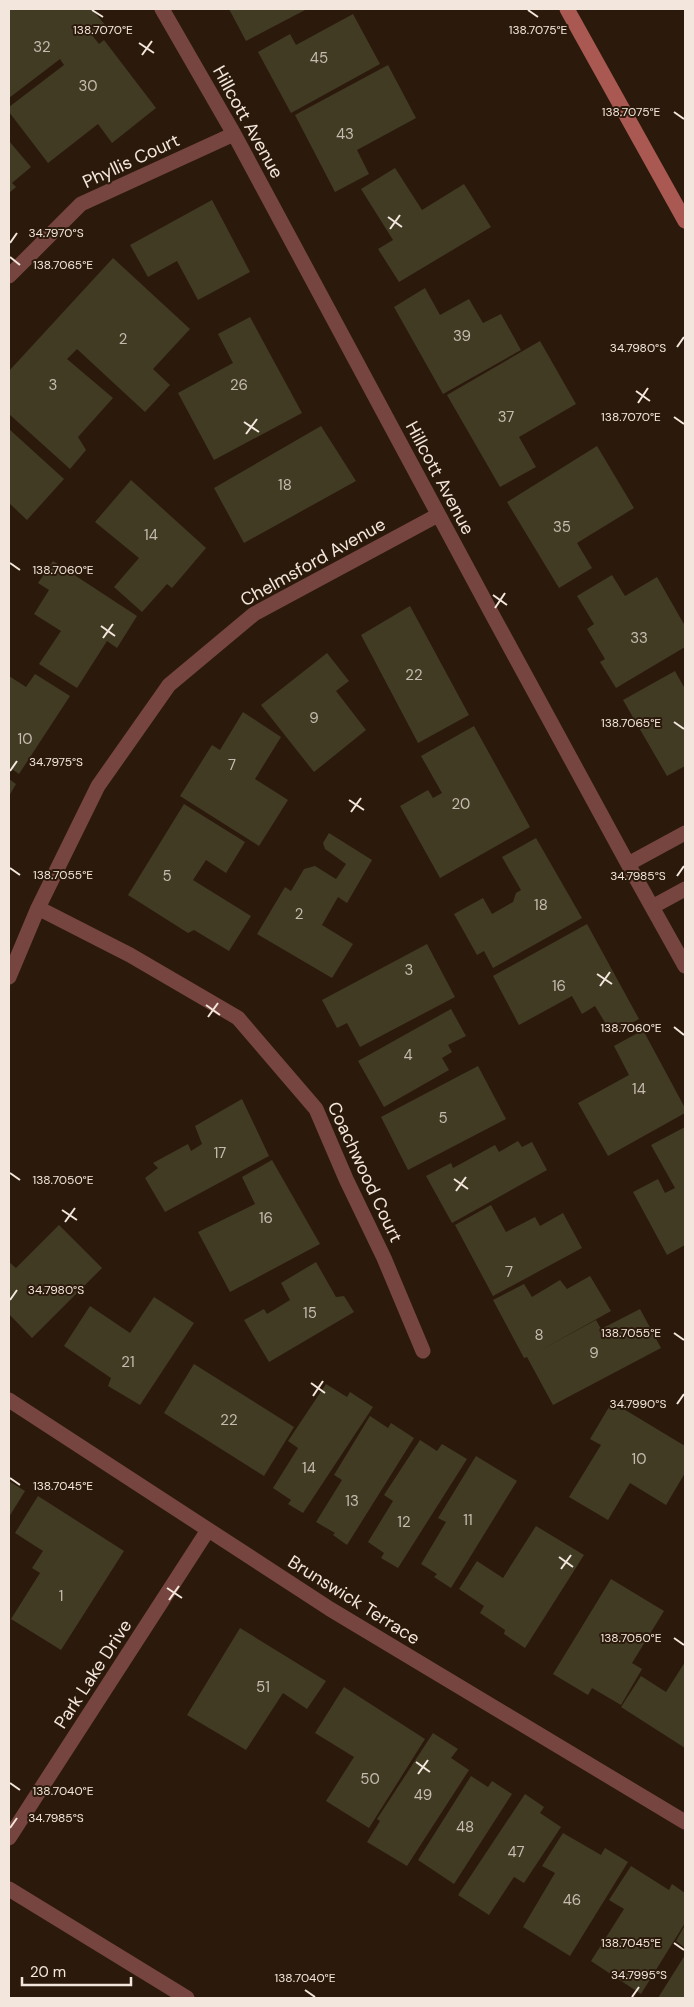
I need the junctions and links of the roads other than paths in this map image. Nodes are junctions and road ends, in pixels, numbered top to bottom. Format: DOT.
graph roads {
  1 [pos="162,9"];
  2 [pos="567,9"];
  3 [pos="234,134"];
  4 [pos="685,221"];
  5 [pos="9,276"];
  6 [pos="438,515"];
  7 [pos="685,833"];
  8 [pos="628,864"];
  9 [pos="685,889"];
  10 [pos="652,907"];
  11 [pos="38,908"];
  12 [pos="685,966"];
  13 [pos="9,977"];
  14 [pos="423,1351"];
  15 [pos="9,1400"];
  16 [pos="208,1530"];
  17 [pos="685,1822"];
  18 [pos="9,1838"];
  19 [pos="9,1889"];
  20 [pos="187,1998"];
  1 -- 3 [label="street, Hillcott Avenue"];
  2 -- 4 [label="main road"];
  3 -- 5 [label="street, Phyllis Court"];
  3 -- 6 [label="street, Hillcott Avenue"];
  6 -- 8 [label="street, Hillcott Avenue"];
  6 -- 11 [label="street, Chelmsford Avenue"];
  7 -- 8 [label="street"];
  8 -- 10 [label="street, Hillcott Avenue"];
  9 -- 10 [label="street"];
  10 -- 12 [label="street, Hillcott Avenue"];
  11 -- 13 [label="street, Chelmsford Avenue"];
  11 -- 14 [label="street, Coachwood Court"];
  15 -- 16 [label="street, Brunswick Terrace"];
  16 -- 17 [label="street, Brunswick Terrace"];
  16 -- 18 [label="street, Park Lake Drive"];
  19 -- 20 [label="street"];
}
